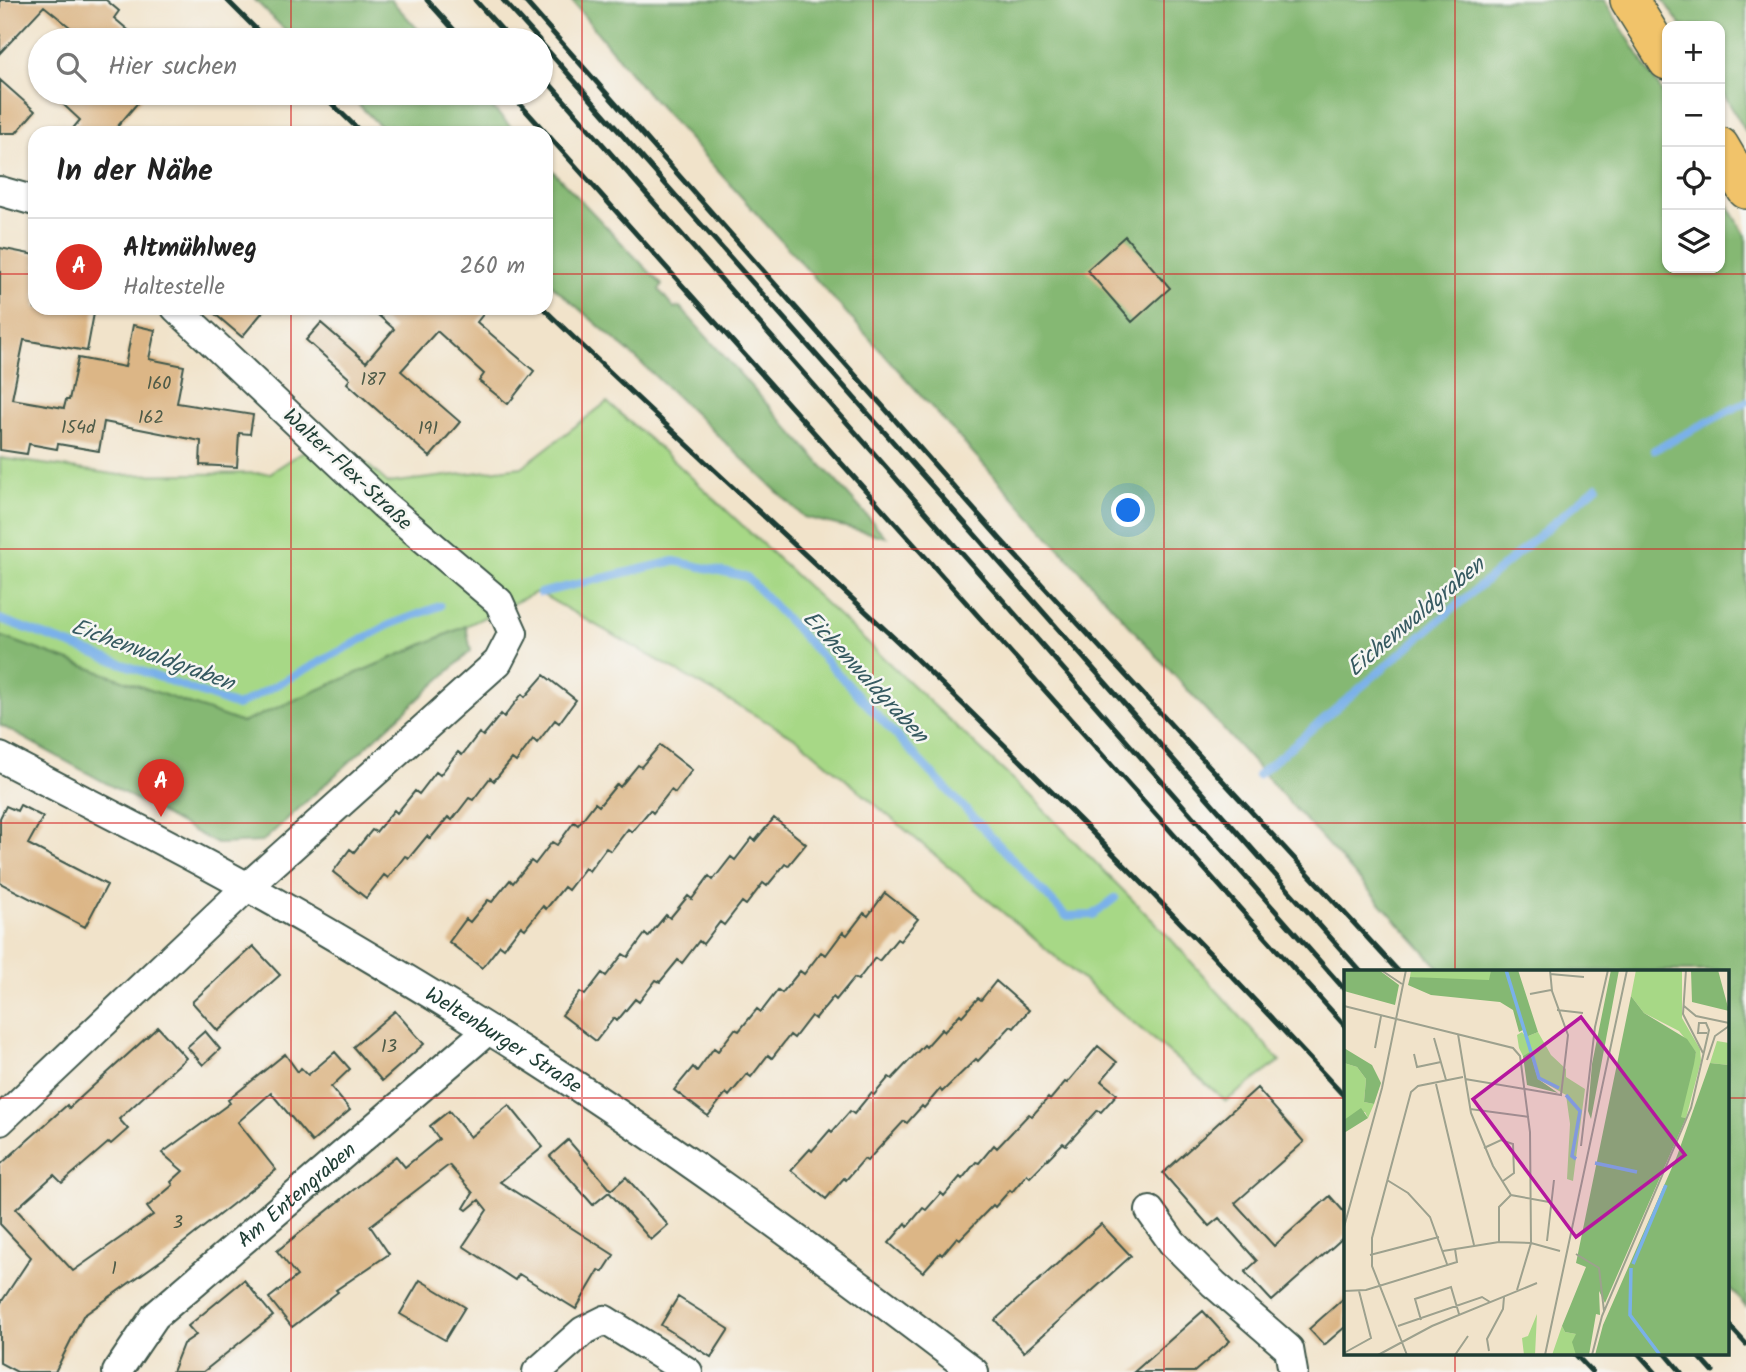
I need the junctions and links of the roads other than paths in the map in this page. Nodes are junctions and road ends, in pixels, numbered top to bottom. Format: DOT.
graph roads {
  1 [pos="1629,0"];
  2 [pos="1662,53"];
  3 [pos="1721,147"];
  4 [pos="1746,190"];
  5 [pos="0,191"];
  6 [pos="28,199"];
  7 [pos="183,315"];
  8 [pos="0,757"];
  9 [pos="247,887"];
  10 [pos="488,1030"];
  11 [pos="0,1121"];
  12 [pos="1150,1212"];
  13 [pos="117,1372"];
  14 [pos="537,1372"];
  15 [pos="688,1372"];
  16 [pos="974,1372"];
  17 [pos="1293,1372"];
  1 -- 2 [label="main road"];
  3 -- 4 [label="main road"];
  5 -- 6 [label="street"];
  7 -- 9 [label="street, Walter-Flex-Straße"];
  8 -- 9 [label="street, Weltenburger Straße"];
  9 -- 10 [label="street, Weltenburger Straße"];
  9 -- 11 [label="street"];
  10 -- 13 [label="street, Am Entengraben"];
  10 -- 16 [label="street, Weltenburger Straße"];
  12 -- 17 [label="street"];
  14 -- 15 [label="street"];
}
